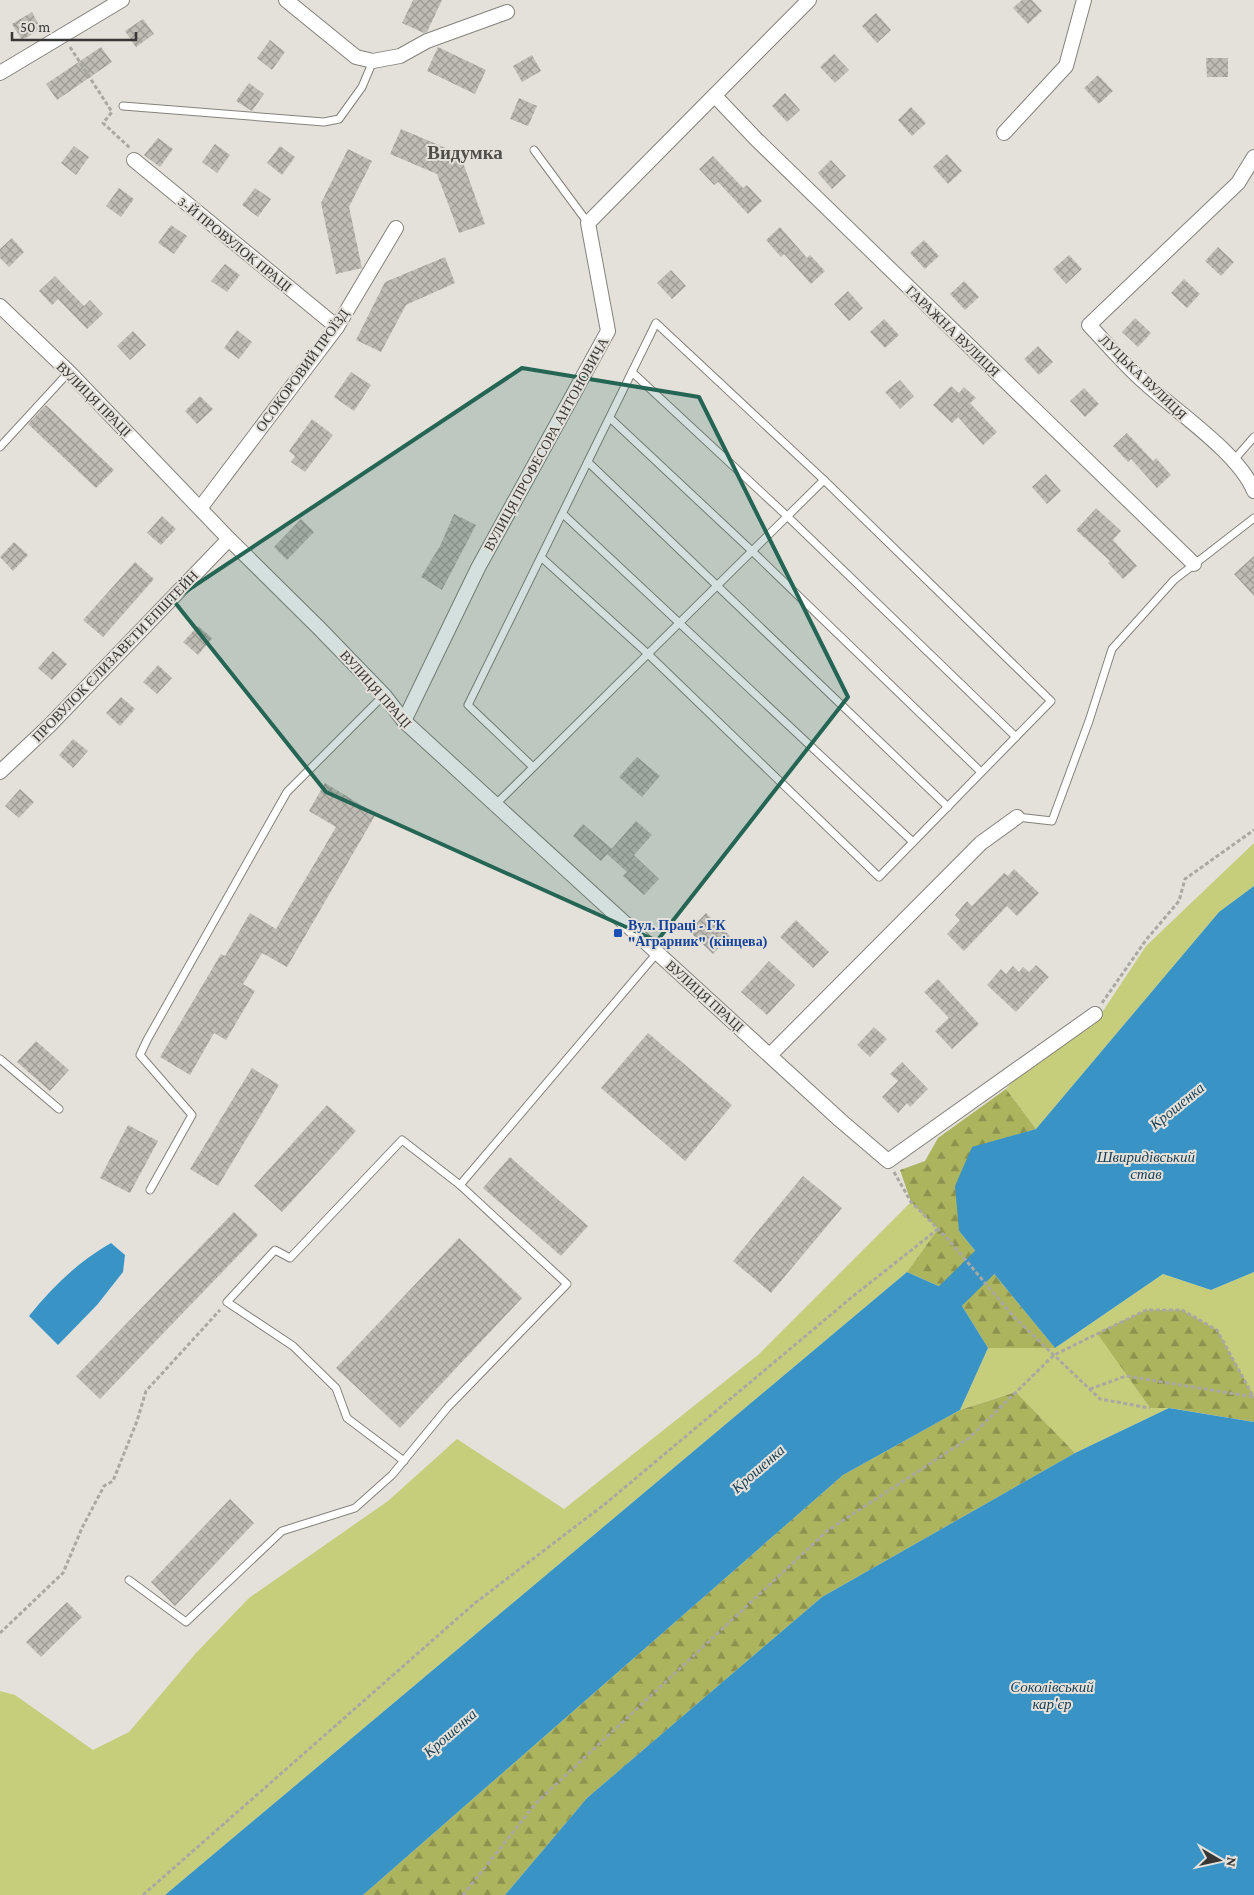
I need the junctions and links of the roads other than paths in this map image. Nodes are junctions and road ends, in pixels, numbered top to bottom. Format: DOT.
graph roads {
  1 [pos="286,0"];
  2 [pos="809,0"];
  3 [pos="1084,0"];
  4 [pos="115,2"];
  5 [pos="507,12"];
  6 [pos="373,61"];
  7 [pos="0,73"];
  8 [pos="715,96"];
  9 [pos="124,106"];
  10 [pos="1004,132"];
  11 [pos="534,150"];
  12 [pos="1254,157"];
  13 [pos="134,160"];
  14 [pos="588,223"];
  15 [pos="396,228"];
  16 [pos="0,306"];
  17 [pos="337,327"];
  18 [pos="68,372"];
  19 [pos="632,372"];
  20 [pos="610,418"];
  21 [pos="1254,437"];
  22 [pos="0,447"];
  23 [pos="1233,461"];
  24 [pos="588,462"];
  25 [pos="824,480"];
  26 [pos="1254,491"];
  27 [pos="201,507"];
  28 [pos="563,514"];
  29 [pos="787,516"];
  30 [pos="1254,518"];
  31 [pos="229,539"];
  32 [pos="752,551"];
  33 [pos="541,558"];
  34 [pos="1194,564"];
  35 [pos="716,586"];
  36 [pos="680,622"];
  37 [pos="648,654"];
  38 [pos="384,695"];
  39 [pos="404,721"];
  40 [pos="1016,737"];
  41 [pos="533,767"];
  42 [pos="0,772"];
  43 [pos="982,772"];
  44 [pos="494,806"];
  45 [pos="948,807"];
  46 [pos="1017,816"];
  47 [pos="913,842"];
  48 [pos="656,953"];
  49 [pos="1095,1014"];
  50 [pos="770,1055"];
  51 [pos="0,1059"];
  52 [pos="60,1109"];
  53 [pos="460,1184"];
  54 [pos="150,1190"];
  55 [pos="404,1461"];
  56 [pos="129,1580"];
  1 -- 6 [label="street"];
  2 -- 8 [label="street"];
  3 -- 10 [label="street"];
  4 -- 7 [label="street"];
  5 -- 6 [label="street"];
  6 -- 9 [label="lane"];
  8 -- 14 [label="street"];
  8 -- 34 [label="street, ГАРАЖНА ВУЛИЦЯ"];
  11 -- 14 [label="lane"];
  12 -- 23 [label="street, ЛУЦЬКА ВУЛИЦЯ"];
  13 -- 17 [label="street, 3-Й ПРОВУЛОК ПРАЦІ"];
  14 -- 39 [label="street, ВУЛИЦЯ ПРОФЕСОРА АНТОНОВИЧА"];
  15 -- 17 [label="street, ОСОКОРОВИЙ ПРОЇЗД"];
  16 -- 18 [label="street, ВУЛИЦЯ ПРАЦІ"];
  17 -- 27 [label="street, ОСОКОРОВИЙ ПРОЇЗД"];
  18 -- 22 [label="lane"];
  18 -- 27 [label="street, ВУЛИЦЯ ПРАЦІ"];
  19 -- 20 [label="lane"];
  19 -- 25 [label="lane"];
  19 -- 29 [label="lane"];
  20 -- 24 [label="lane"];
  20 -- 32 [label="lane"];
  21 -- 23 [label="lane"];
  23 -- 26 [label="street, ЛУЦЬКА ВУЛИЦЯ"];
  24 -- 28 [label="lane"];
  24 -- 35 [label="lane"];
  25 -- 29 [label="lane"];
  25 -- 40 [label="lane"];
  27 -- 31 [label="street, ВУЛИЦЯ ПРАЦІ"];
  28 -- 33 [label="lane"];
  28 -- 36 [label="lane"];
  29 -- 32 [label="lane"];
  29 -- 40 [label="lane"];
  30 -- 34 [label="lane"];
  31 -- 38 [label="street, ВУЛИЦЯ ПРАЦІ"];
  31 -- 42 [label="street, ПРОВУЛОК ЄЛИЗАВЕТИ ЕПШТЕЙН"];
  32 -- 35 [label="lane"];
  32 -- 43 [label="lane"];
  33 -- 37 [label="lane"];
  33 -- 41 [label="lane"];
  34 -- 46 [label="lane"];
  35 -- 36 [label="lane"];
  35 -- 45 [label="lane"];
  36 -- 37 [label="lane"];
  36 -- 47 [label="lane"];
  37 -- 41 [label="lane"];
  37 -- 47 [label="lane"];
  38 -- 39 [label="street, ВУЛИЦЯ ПРАЦІ"];
  38 -- 54 [label="lane"];
  39 -- 44 [label="street, ВУЛИЦЯ ПРАЦІ"];
  40 -- 43 [label="lane"];
  41 -- 44 [label="lane"];
  43 -- 45 [label="lane"];
  44 -- 48 [label="street, ВУЛИЦЯ ПРАЦІ"];
  45 -- 47 [label="lane"];
  46 -- 50 [label="street"];
  48 -- 50 [label="street, ВУЛИЦЯ ПРАЦІ"];
  48 -- 53 [label="lane"];
  49 -- 50 [label="street, ВУЛИЦЯ ПРАЦІ"];
  51 -- 52 [label="lane"];
  53 -- 55 [label="lane"];
  53 -- 55 [label="lane"];
  55 -- 56 [label="lane"];
}
